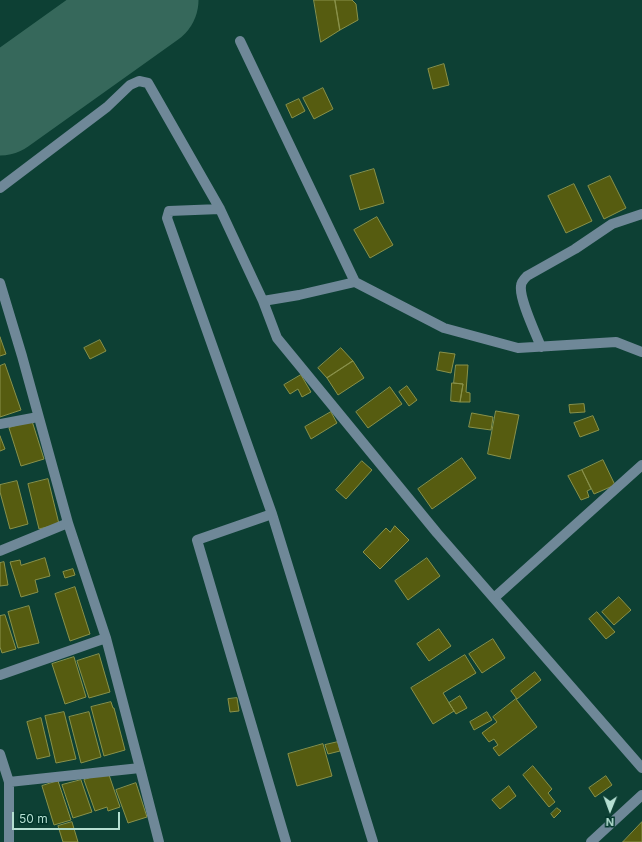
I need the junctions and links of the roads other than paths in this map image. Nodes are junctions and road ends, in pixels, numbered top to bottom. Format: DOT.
graph roads {
  1 [pos="240,41"];
  2 [pos="0,188"];
  3 [pos="220,209"];
  4 [pos="642,214"];
  5 [pos="355,282"];
  6 [pos="0,283"];
  7 [pos="263,301"];
  8 [pos="541,347"];
  9 [pos="642,352"];
  10 [pos="38,417"];
  11 [pos="0,424"];
  12 [pos="642,465"];
  13 [pos="272,514"];
  14 [pos="68,523"];
  15 [pos="0,551"];
  16 [pos="494,598"];
  17 [pos="106,638"];
  18 [pos="0,675"];
  19 [pos="0,754"];
  20 [pos="140,768"];
  21 [pos="642,768"];
  22 [pos="9,782"];
  23 [pos="642,794"];
  24 [pos="10,842"];
  25 [pos="159,842"];
  26 [pos="286,842"];
  27 [pos="373,842"];
  28 [pos="591,842"];
  1 -- 5 [label="street"];
  2 -- 3 [label="street"];
  3 -- 7 [label="street"];
  3 -- 13 [label="street"];
  4 -- 8 [label="street"];
  5 -- 7 [label="street"];
  5 -- 8 [label="street"];
  6 -- 10 [label="street"];
  7 -- 16 [label="street"];
  8 -- 9 [label="street"];
  10 -- 11 [label="street"];
  10 -- 14 [label="street"];
  12 -- 16 [label="street"];
  13 -- 26 [label="street"];
  13 -- 27 [label="street"];
  14 -- 15 [label="street"];
  14 -- 17 [label="street"];
  16 -- 21 [label="street"];
  17 -- 18 [label="street"];
  17 -- 20 [label="street"];
  19 -- 22 [label="street"];
  20 -- 22 [label="street"];
  20 -- 25 [label="street"];
  22 -- 24 [label="street"];
  23 -- 28 [label="street"];
}
